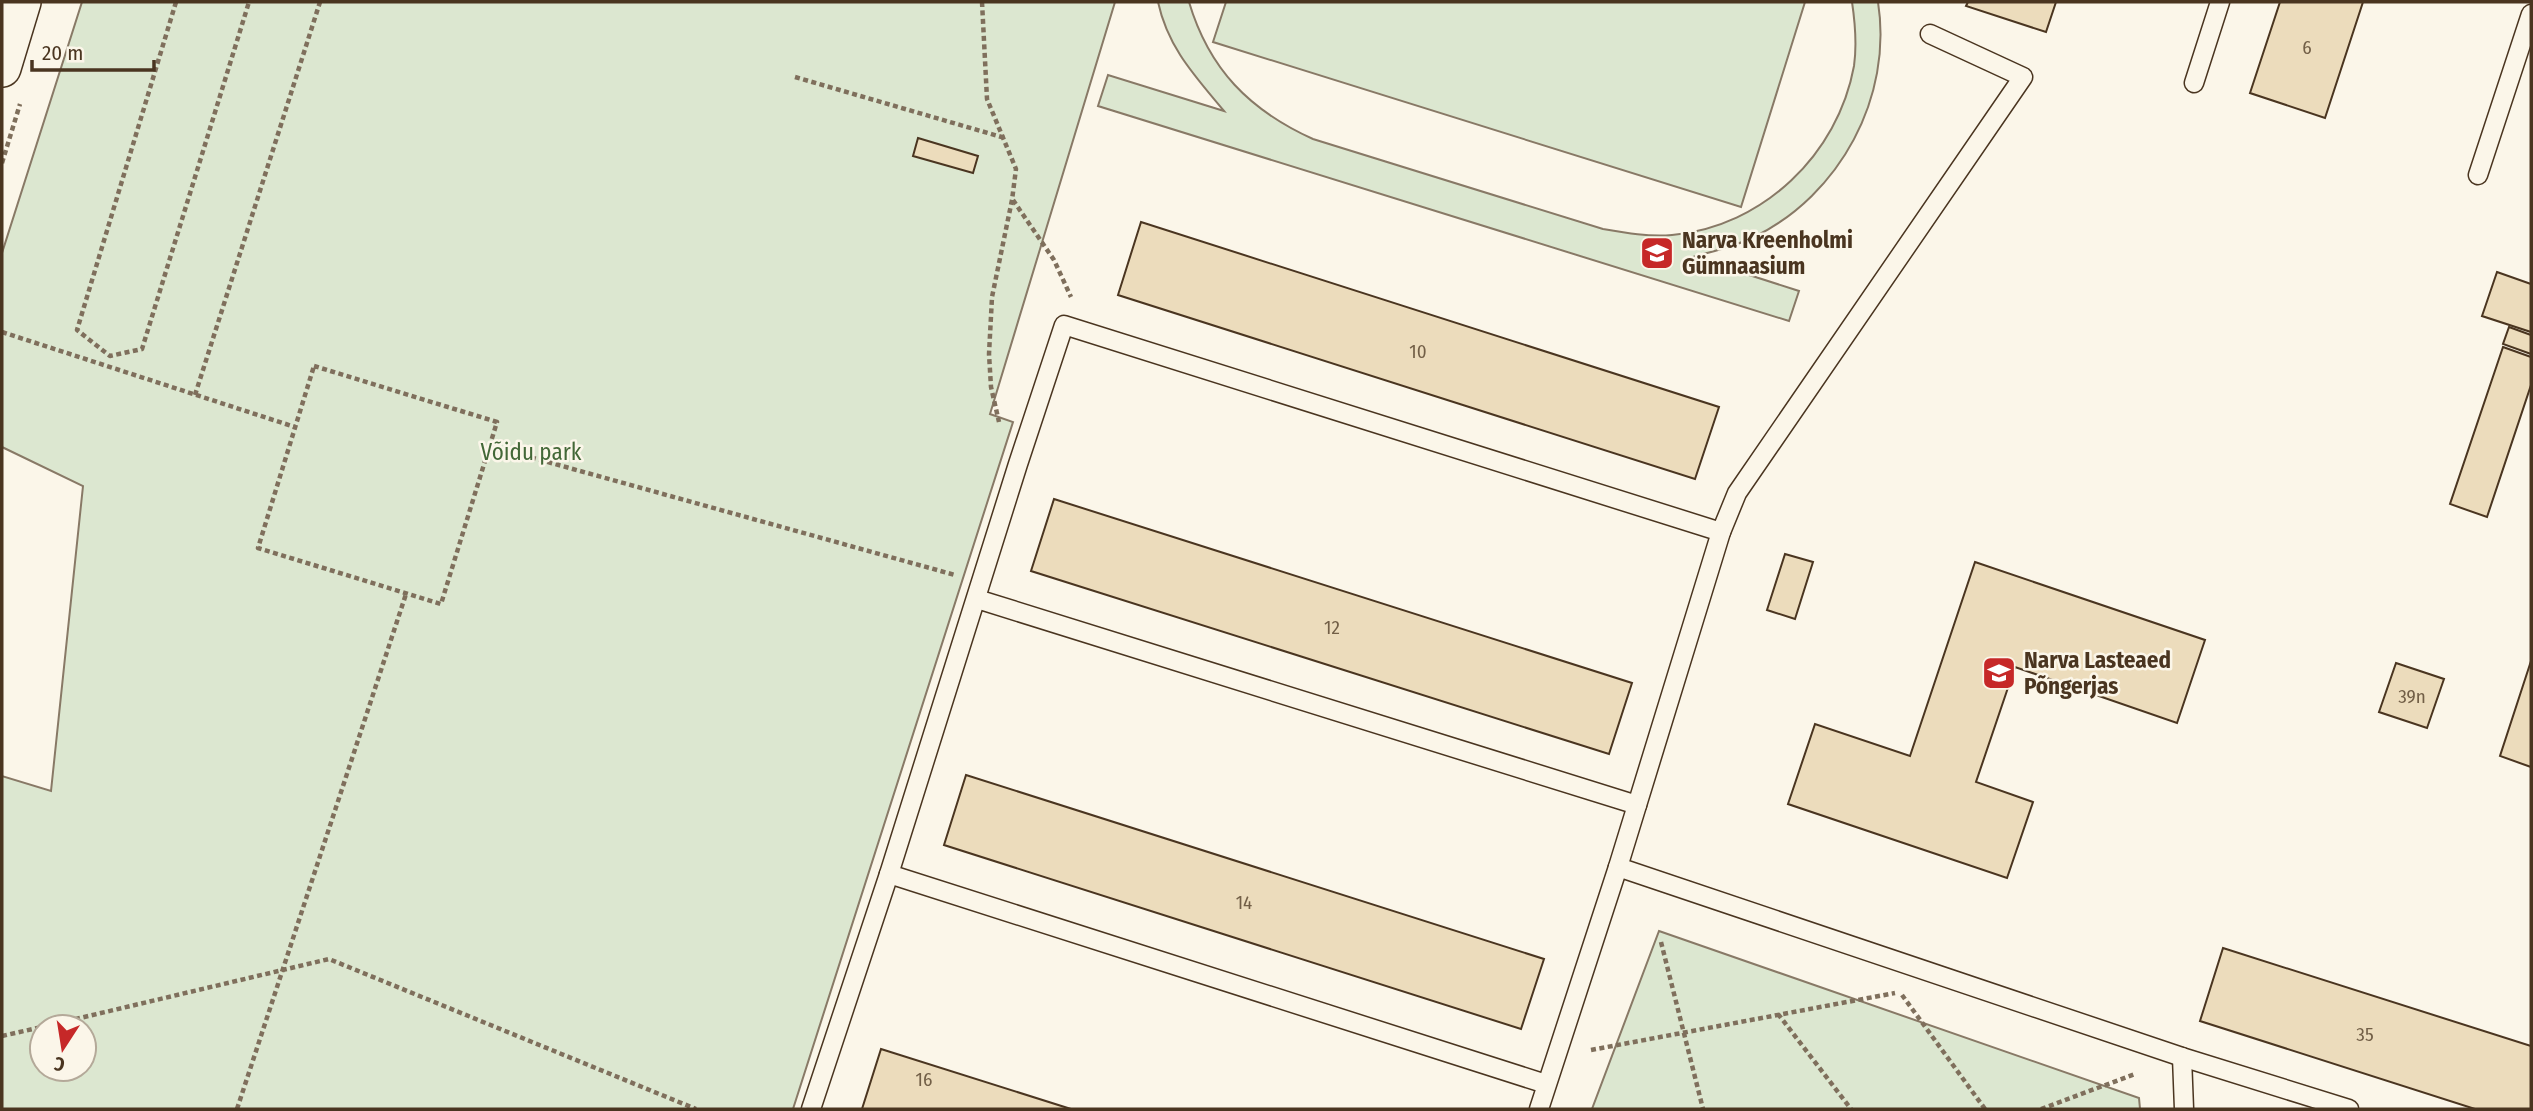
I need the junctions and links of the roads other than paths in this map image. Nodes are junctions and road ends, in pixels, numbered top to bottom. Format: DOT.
graph roads {
  1 [pos="22,2"];
  2 [pos="2220,2"];
  3 [pos="2531,14"];
  4 [pos="1930,34"];
  5 [pos="2,68"];
  6 [pos="2194,83"];
  7 [pos="2478,175"];
  8 [pos="1721,532"];
  9 [pos="979,590"];
  10 [pos="1637,805"];
  11 [pos="1618,867"];
  12 [pos="889,874"];
  13 [pos="2182,1057"];
  14 [pos="1546,1084"];
  15 [pos="811,1109"];
  16 [pos="1539,1109"];
  17 [pos="2184,1109"];
  18 [pos="2349,1109"];
  1 -- 5 [label="street"];
  2 -- 6 [label="lane"];
  3 -- 7 [label="lane"];
  4 -- 8 [label="lane"];
  8 -- 9 [label="lane"];
  8 -- 10 [label="lane"];
  9 -- 10 [label="lane"];
  9 -- 12 [label="lane"];
  10 -- 11 [label="lane"];
  11 -- 13 [label="lane"];
  11 -- 14 [label="lane"];
  12 -- 14 [label="lane"];
  12 -- 15 [label="lane"];
  13 -- 17 [label="lane"];
  13 -- 18 [label="lane"];
  14 -- 16 [label="lane"];
}
